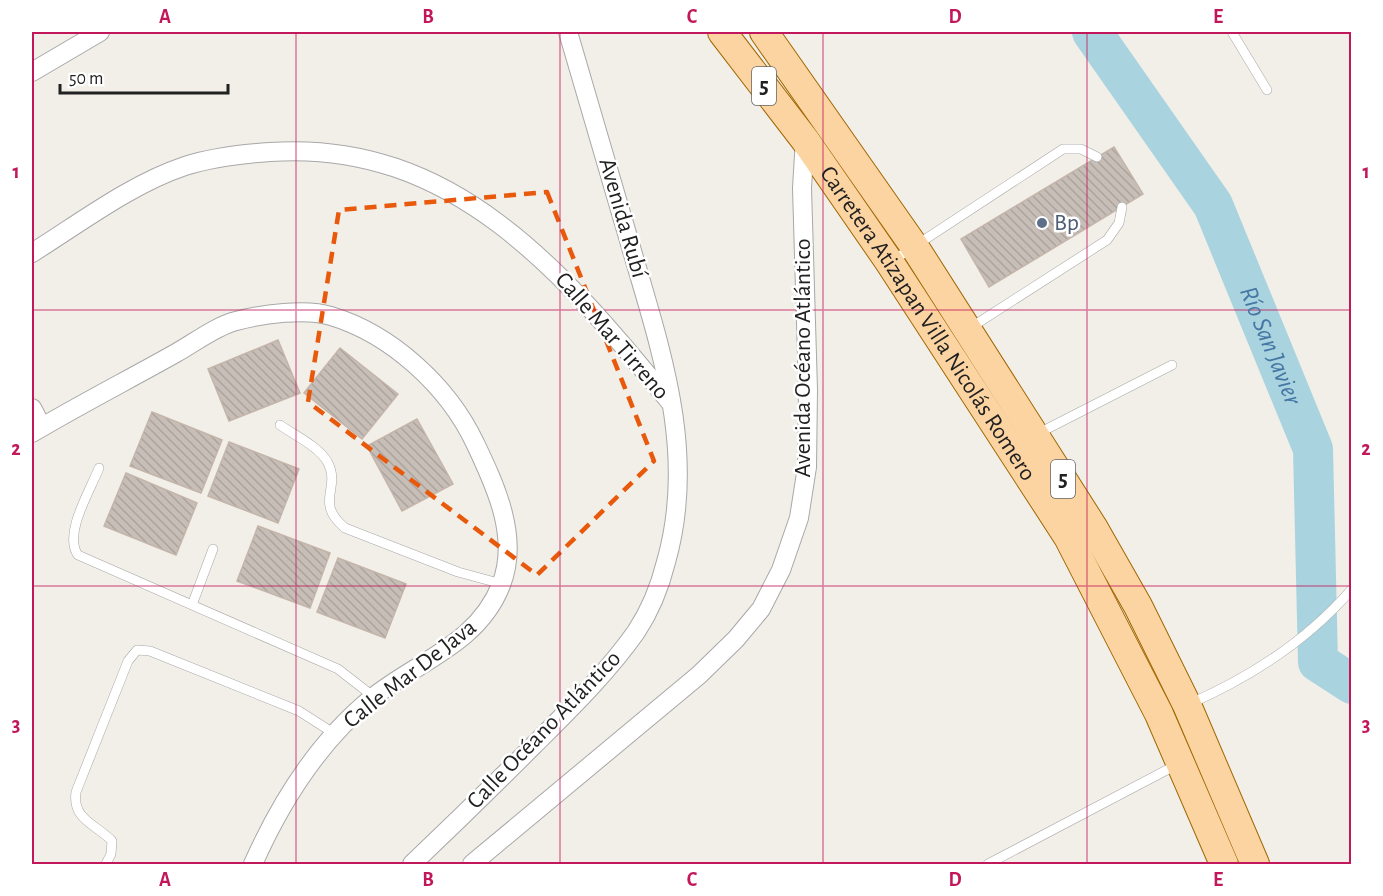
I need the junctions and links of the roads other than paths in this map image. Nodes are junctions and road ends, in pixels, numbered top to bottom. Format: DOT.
graph roads {
  1 [pos="100,32"];
  2 [pos="568,32"];
  3 [pos="722,32"];
  4 [pos="764,32"];
  5 [pos="1232,32"];
  6 [pos="32,72"];
  7 [pos="1268,90"];
  8 [pos="826,118"];
  9 [pos="805,140"];
  10 [pos="1096,157"];
  11 [pos="1122,207"];
  12 [pos="914,246"];
  13 [pos="32,253"];
  14 [pos="890,263"];
  15 [pos="955,337"];
  16 [pos="1172,365"];
  17 [pos="673,405"];
  18 [pos="32,408"];
  19 [pos="280,425"];
  20 [pos="37,430"];
  21 [pos="1035,435"];
  22 [pos="99,468"];
  23 [pos="213,549"];
  24 [pos="502,584"];
  25 [pos="1352,589"];
  26 [pos="192,605"];
  27 [pos="374,697"];
  28 [pos="1187,705"];
  29 [pos="335,734"];
  30 [pos="1180,763"];
  31 [pos="106,864"];
  32 [pos="253,864"];
  33 [pos="412,864"];
  34 [pos="472,864"];
  35 [pos="988,864"];
  36 [pos="1224,864"];
  37 [pos="1255,864"];
  1 -- 6 [label="street"];
  2 -- 17 [label="street, Avenida Rubí"];
  3 -- 9 [label="main road, 5"];
  4 -- 8 [label="main road, 5"];
  5 -- 7 [label="lane"];
  8 -- 9 [label="street"];
  8 -- 12 [label="main road, Carretera Atizapan Villa Nicolás Romero / 5"];
  9 -- 14 [label="main road, Carretera Atizapan Villa Nicolás Romero / 5"];
  9 -- 34 [label="street, Avenida Océano Atlántico"];
  10 -- 12 [label="lane"];
  11 -- 15 [label="lane"];
  12 -- 14 [label="lane"];
  12 -- 15 [label="main road, Carretera Atizapan Villa Nicolás Romero / 5"];
  13 -- 17 [label="street, Calle Mar Tirreno"];
  14 -- 15 [label="main road, Carretera Atizapan Villa Nicolás Romero / 5"];
  15 -- 21 [label="main road, Carretera Atizapan Villa Nicolás Romero / 5"];
  15 -- 30 [label="main road, Carretera Atizapan Villa Nicolás Romero / 5"];
  16 -- 21 [label="lane"];
  17 -- 33 [label="street, Calle Océano Atlántico"];
  18 -- 20 [label="street, Calle Mar De Java"];
  19 -- 24 [label="lane"];
  20 -- 24 [label="street, Calle Mar De Java"];
  21 -- 28 [label="main road, Carretera Atizapan Villa Nicolás Romero / 5"];
  22 -- 26 [label="lane"];
  23 -- 26 [label="lane"];
  24 -- 27 [label="street, Calle Mar De Java"];
  25 -- 28 [label="lane"];
  26 -- 27 [label="lane"];
  27 -- 29 [label="street, Calle Mar De Java"];
  28 -- 37 [label="main road, Carretera Atizapan Villa Nicolás Romero / 5"];
  29 -- 31 [label="lane"];
  29 -- 32 [label="street, Calle Mar De Java"];
  30 -- 35 [label="lane"];
  30 -- 36 [label="main road, Carretera Atizapan Villa Nicolás Romero / 5"];
}
